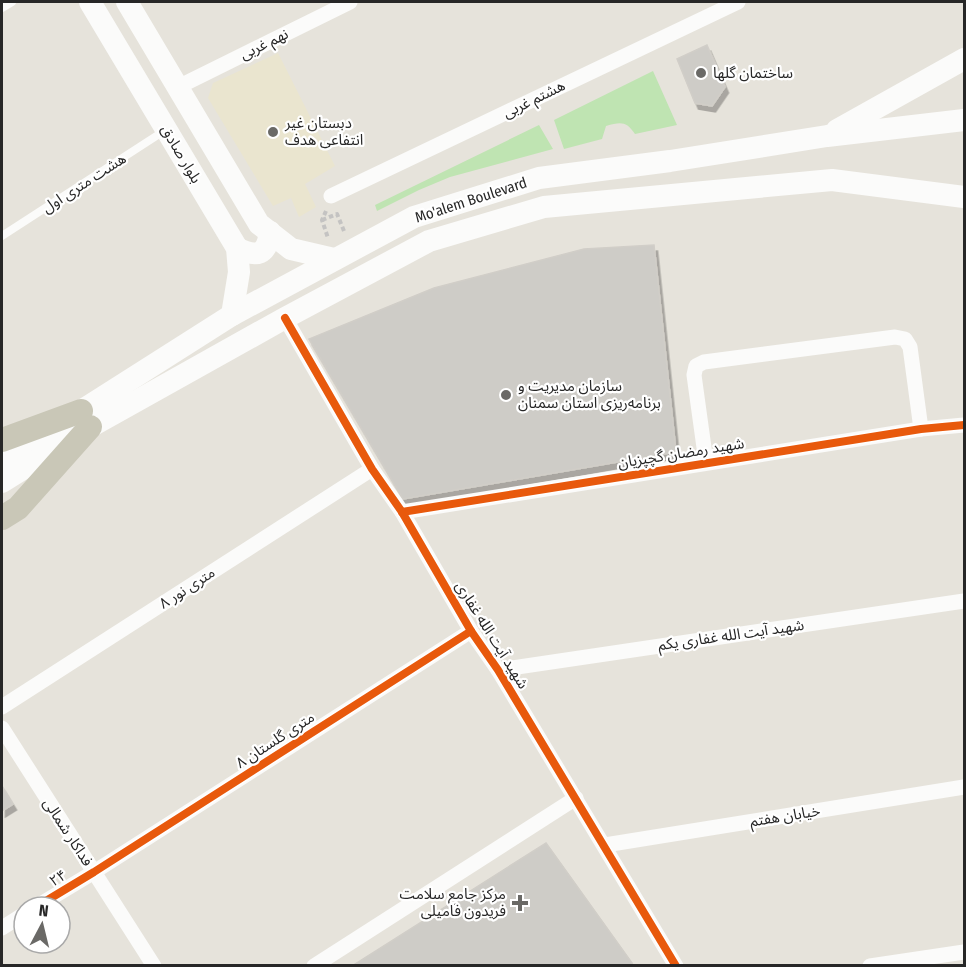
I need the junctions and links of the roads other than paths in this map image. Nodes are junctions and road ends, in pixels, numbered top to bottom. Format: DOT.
graph roads {
  1 [pos="12,2"];
  2 [pos="90,2"];
  3 [pos="127,2"];
  4 [pos="350,2"];
  5 [pos="735,2"];
  6 [pos="2,8"];
  7 [pos="964,60"];
  8 [pos="178,87"];
  9 [pos="955,122"];
  10 [pos="167,130"];
  11 [pos="964,133"];
  12 [pos="827,136"];
  13 [pos="331,196"];
  14 [pos="964,196"];
  15 [pos="270,232"];
  16 [pos="2,236"];
  17 [pos="237,248"];
  18 [pos="334,259"];
  19 [pos="232,315"];
  20 [pos="285,318"];
  21 [pos="85,419"];
  22 [pos="964,425"];
  23 [pos="921,429"];
  24 [pos="2,440"];
  25 [pos="2,458"];
  26 [pos="706,462"];
  27 [pos="372,469"];
  28 [pos="2,482"];
  29 [pos="402,512"];
  30 [pos="2,518"];
  31 [pos="964,601"];
  32 [pos="471,631"];
  33 [pos="498,670"];
  34 [pos="2,707"];
  35 [pos="2,728"];
  36 [pos="964,787"];
  37 [pos="576,798"];
  38 [pos="605,845"];
  39 [pos="94,872"];
  40 [pos="56,895"];
  41 [pos="964,952"];
  42 [pos="154,966"];
  43 [pos="314,966"];
  44 [pos="676,966"];
  45 [pos="870,966"];
  1 -- 6 [label="lane"];
  2 -- 10 [label="main road, بلوار صادق"];
  3 -- 8 [label="main road, بلوار صادق"];
  4 -- 8 [label="street, نهم غربی"];
  5 -- 13 [label="street, هشتم غربی"];
  7 -- 12 [label="main road"];
  8 -- 15 [label="main road, بلوار صادق"];
  9 -- 11 [label="main road"];
  9 -- 12 [label="main road, Mo'alem Boulevard"];
  10 -- 16 [label="lane, هشت متری اول"];
  10 -- 17 [label="main road, بلوار صادق"];
  12 -- 18 [label="main road, Mo'alem Boulevard"];
  14 -- 20 [label="main road, Mo'alem Boulevard"];
  15 -- 17 [label="main road"];
  15 -- 18 [label="main road, بلوار صادق"];
  17 -- 19 [label="main road, بلوار صادق"];
  18 -- 19 [label="main road, Mo'alem Boulevard"];
  19 -- 21 [label="main road, Mo'alem Boulevard"];
  20 -- 21 [label="main road, Mo'alem Boulevard"];
  20 -- 27 [label="street, شهید آیت الله غفاری"];
  21 -- 24 [label="main road"];
  21 -- 25 [label="main road, Mo'alem Boulevard"];
  21 -- 28 [label="main road, Mo'alem Boulevard"];
  21 -- 30 [label="main road"];
  22 -- 23 [label="street, شهید رمضان گچپزیان"];
  23 -- 26 [label="street, شهید رمضان گچپزیان"];
  23 -- 26 [label="street"];
  26 -- 29 [label="street, شهید رمضان گچپزیان"];
  27 -- 29 [label="street, شهید آیت الله غفاری"];
  27 -- 34 [label="street, ۸ متری نور"];
  29 -- 32 [label="street, شهید آیت الله غفاری"];
  31 -- 33 [label="street, شهید آیت الله غفاری یکم"];
  32 -- 33 [label="street, شهید آیت الله غفاری"];
  32 -- 39 [label="street, ۸ متری گلستان"];
  33 -- 37 [label="street, شهید آیت الله غفاری"];
  35 -- 39 [label="street, فداکار شمالی"];
  36 -- 38 [label="street, خیابان هفتم"];
  37 -- 38 [label="street, شهید آیت الله غفاری"];
  37 -- 43 [label="street"];
  38 -- 44 [label="street, شهید آیت الله غفاری"];
  39 -- 40 [label="street, ۲۴"];
  39 -- 42 [label="street, فداکار شمالی"];
  41 -- 45 [label="street"];
}
